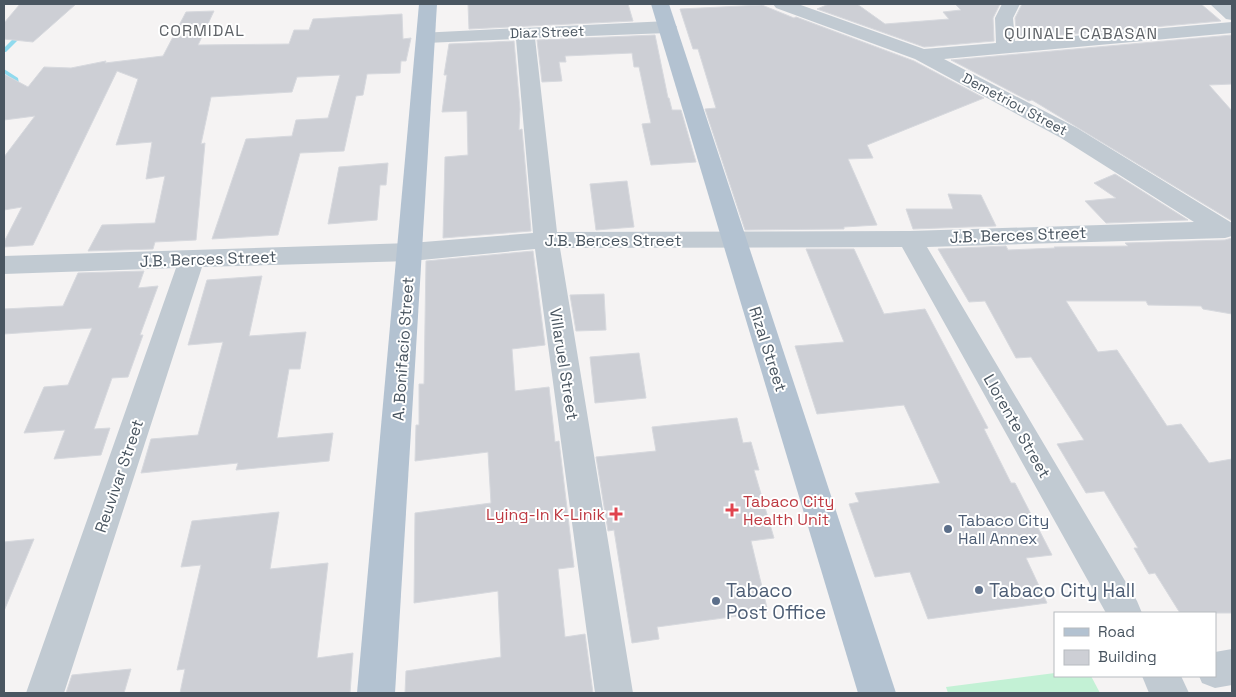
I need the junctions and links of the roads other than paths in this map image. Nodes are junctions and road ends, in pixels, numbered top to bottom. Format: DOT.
graph roads {
  1 [pos="428,4"];
  2 [pos="660,4"];
  3 [pos="782,4"];
  4 [pos="1011,4"];
  5 [pos="1219,4"];
  6 [pos="1232,15"];
  7 [pos="668,27"];
  8 [pos="1232,27"];
  9 [pos="525,33"];
  10 [pos="426,37"];
  11 [pos="1006,46"];
  12 [pos="922,55"];
  13 [pos="1227,232"];
  14 [pos="733,239"];
  15 [pos="910,239"];
  16 [pos="546,240"];
  17 [pos="411,252"];
  18 [pos="192,259"];
  19 [pos="4,265"];
  20 [pos="1124,612"];
  21 [pos="1232,667"];
  22 [pos="1216,670"];
  23 [pos="45,693"];
  24 [pos="376,693"];
  25 [pos="614,693"];
  26 [pos="877,693"];
  1 -- 10 [label="main road, A. Bonifacio Street"];
  2 -- 7 [label="main road, Rizal Street"];
  3 -- 12 [label="street, Demetriou Street"];
  4 -- 11 [label="street"];
  5 -- 6 [label="street"];
  7 -- 9 [label="street, Diaz Street"];
  7 -- 14 [label="main road, Rizal Street"];
  8 -- 11 [label="street"];
  9 -- 10 [label="street, Diaz Street"];
  9 -- 16 [label="street, Villaruel Street"];
  10 -- 17 [label="main road, A. Bonifacio Street"];
  11 -- 12 [label="street"];
  12 -- 13 [label="street, Demetriou Street"];
  13 -- 15 [label="street, J.B. Berces Street"];
  14 -- 15 [label="street, J.B. Berces Street"];
  14 -- 16 [label="street, J.B. Berces Street"];
  14 -- 26 [label="main road, Rizal Street"];
  15 -- 20 [label="street, Llorente Street"];
  16 -- 17 [label="street, J.B. Berces Street"];
  16 -- 25 [label="street, Villaruel Street"];
  17 -- 18 [label="street, J.B. Berces Street"];
  17 -- 24 [label="main road, A. Bonifacio Street"];
  18 -- 19 [label="street, J.B. Berces Street"];
  18 -- 23 [label="street, Reuvivar Street"];
  21 -- 22 [label="street"];
}
